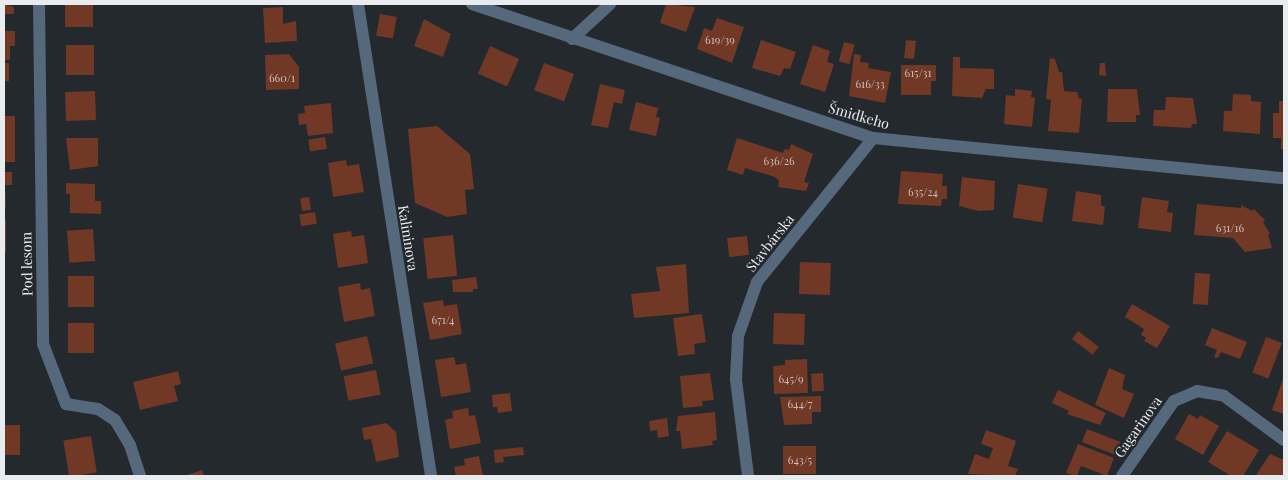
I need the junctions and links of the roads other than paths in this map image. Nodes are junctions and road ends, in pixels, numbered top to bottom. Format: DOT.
graph roads {
  1 [pos="39,4"];
  2 [pos="358,4"];
  3 [pos="472,4"];
  4 [pos="610,4"];
  5 [pos="572,38"];
  6 [pos="873,138"];
  7 [pos="1284,178"];
  8 [pos="1284,440"];
  9 [pos="140,476"];
  10 [pos="431,476"];
  11 [pos="748,476"];
  12 [pos="1122,476"];
  1 -- 9 [label="street, Pod lesom"];
  2 -- 10 [label="street, Kalininova"];
  3 -- 5 [label="street, Šmidkeho"];
  4 -- 5 [label="street"];
  5 -- 6 [label="street, Šmidkeho"];
  6 -- 7 [label="street, Šmidkeho"];
  6 -- 11 [label="street, Stavbárska"];
  8 -- 12 [label="street, Gagarinova"];
}
